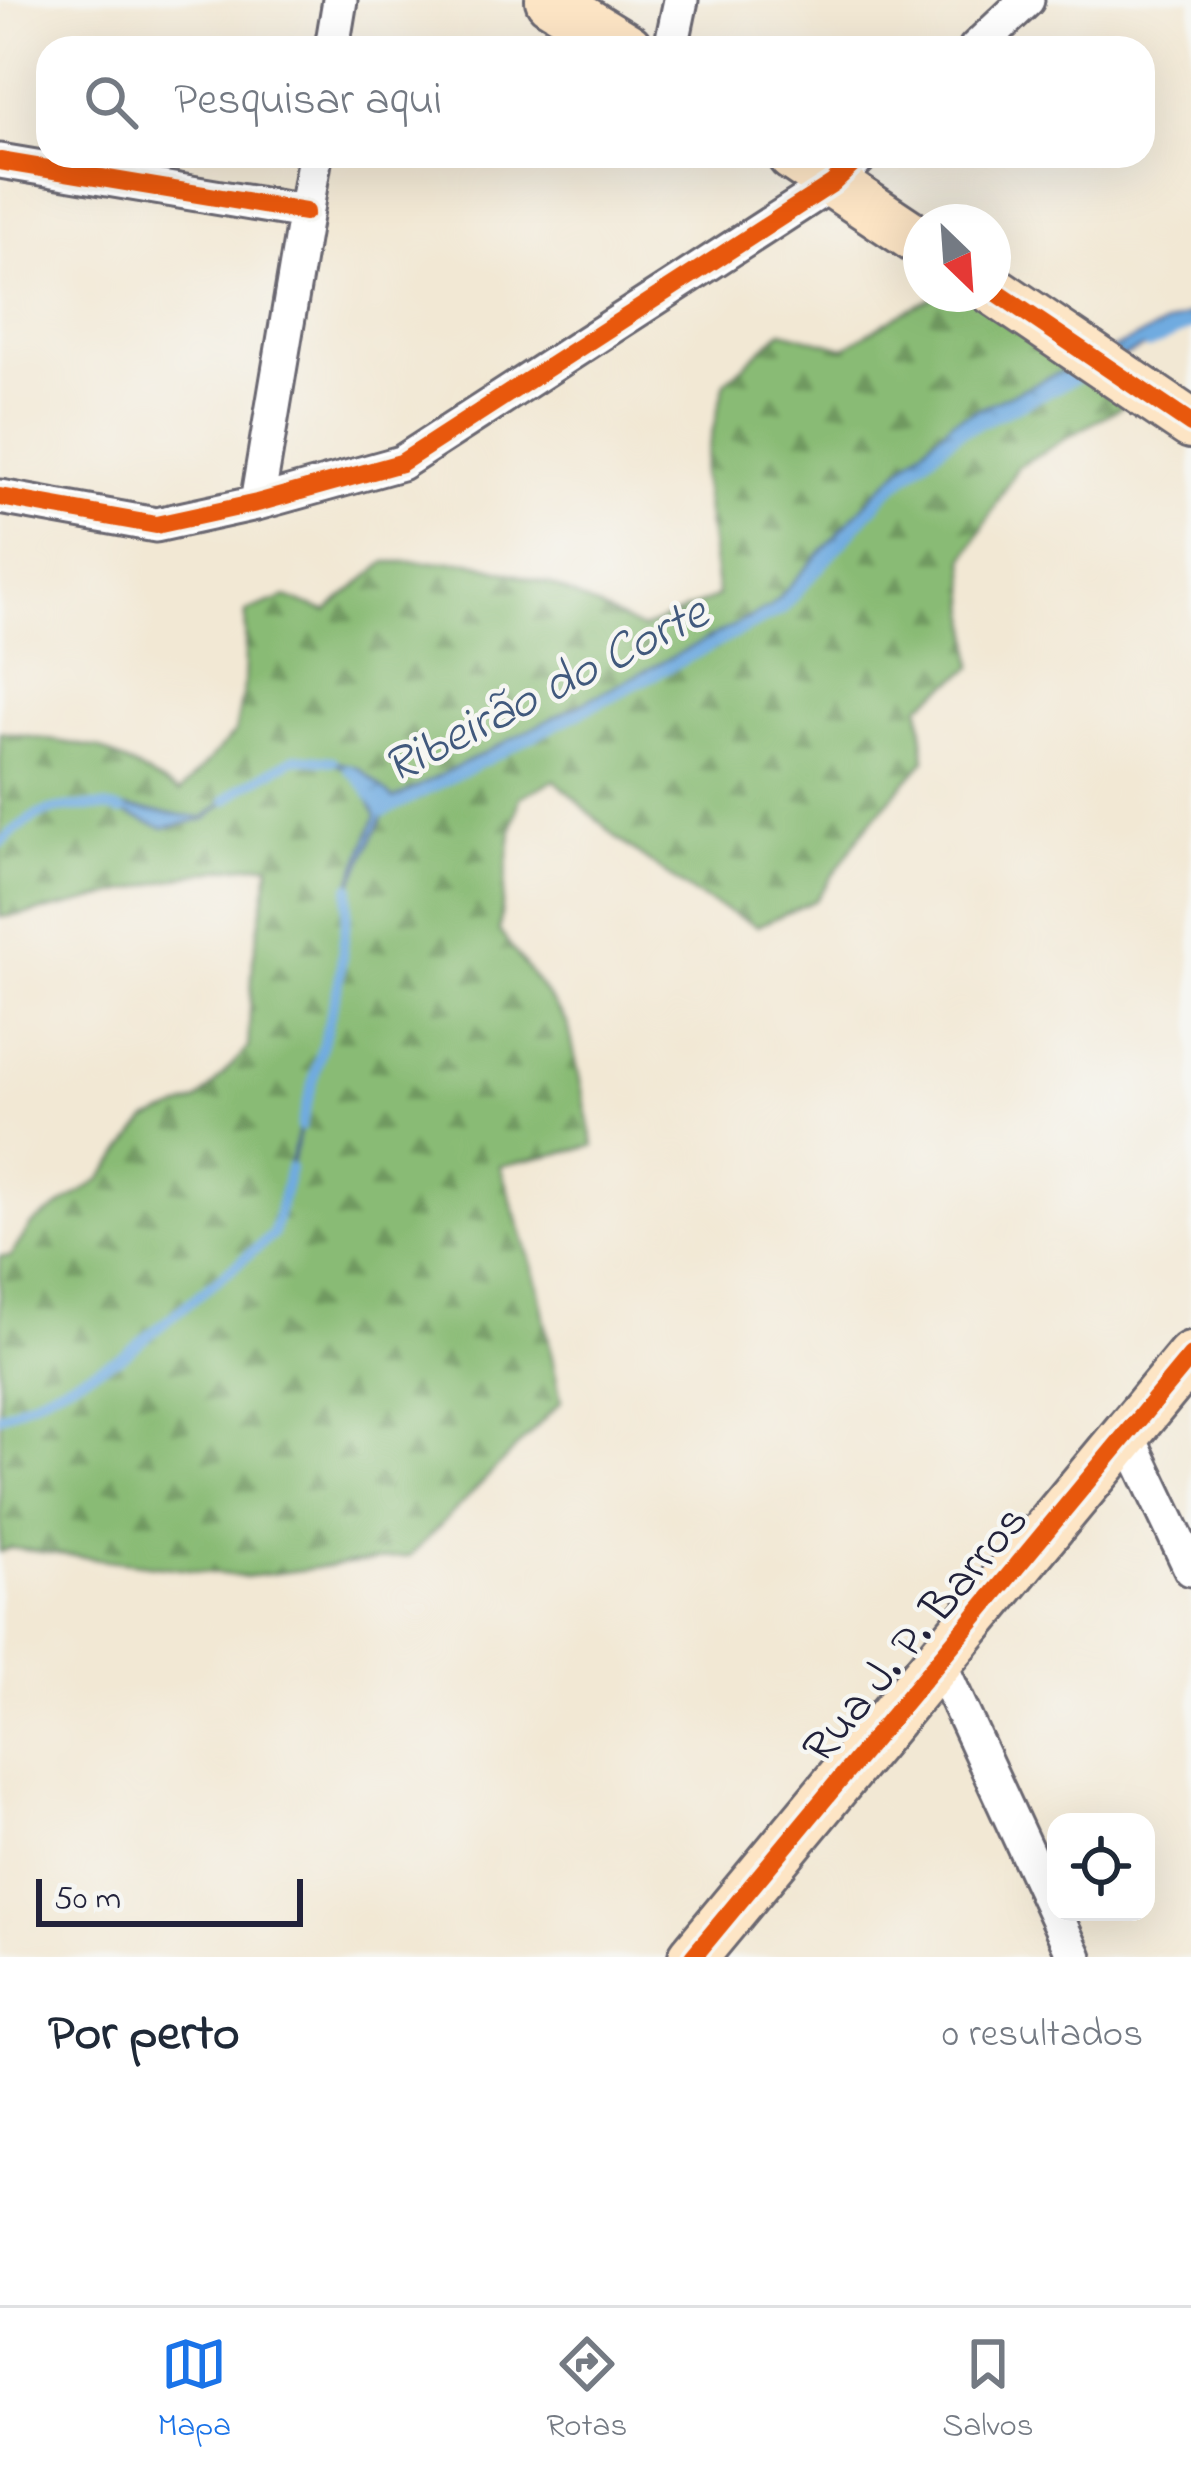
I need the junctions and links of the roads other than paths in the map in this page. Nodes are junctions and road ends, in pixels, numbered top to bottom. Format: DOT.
graph roads {
  1 [pos="340,0"];
  2 [pos="550,0"];
  3 [pos="681,0"];
  4 [pos="1028,0"];
  5 [pos="334,36"];
  6 [pos="608,36"];
  7 [pos="674,36"];
  8 [pos="989,36"];
  9 [pos="0,161"];
  10 [pos="36,167"];
  11 [pos="42,168"];
  12 [pos="313,168"];
  13 [pos="847,170"];
  14 [pos="305,212"];
  15 [pos="903,224"];
  16 [pos="1011,302"];
  17 [pos="1191,424"];
  18 [pos="0,497"];
  19 [pos="257,503"];
  20 [pos="1191,1356"];
  21 [pos="1127,1434"];
  22 [pos="1191,1569"];
  23 [pos="939,1662"];
  24 [pos="693,1957"];
  25 [pos="1075,1957"];
  1 -- 5 [label="street"];
  2 -- 6 [label="street"];
  3 -- 7 [label="street"];
  4 -- 8 [label="street"];
  9 -- 10 [label="street"];
  11 -- 14 [label="street"];
  12 -- 14 [label="street"];
  13 -- 15 [label="street"];
  13 -- 19 [label="street"];
  14 -- 19 [label="street"];
  16 -- 17 [label="street"];
  18 -- 19 [label="street"];
  20 -- 21 [label="street, Rua J. P. Barros"];
  21 -- 22 [label="street"];
  21 -- 23 [label="street, Rua J. P. Barros"];
  23 -- 24 [label="street, Rua J. P. Barros"];
  23 -- 25 [label="street"];
}
